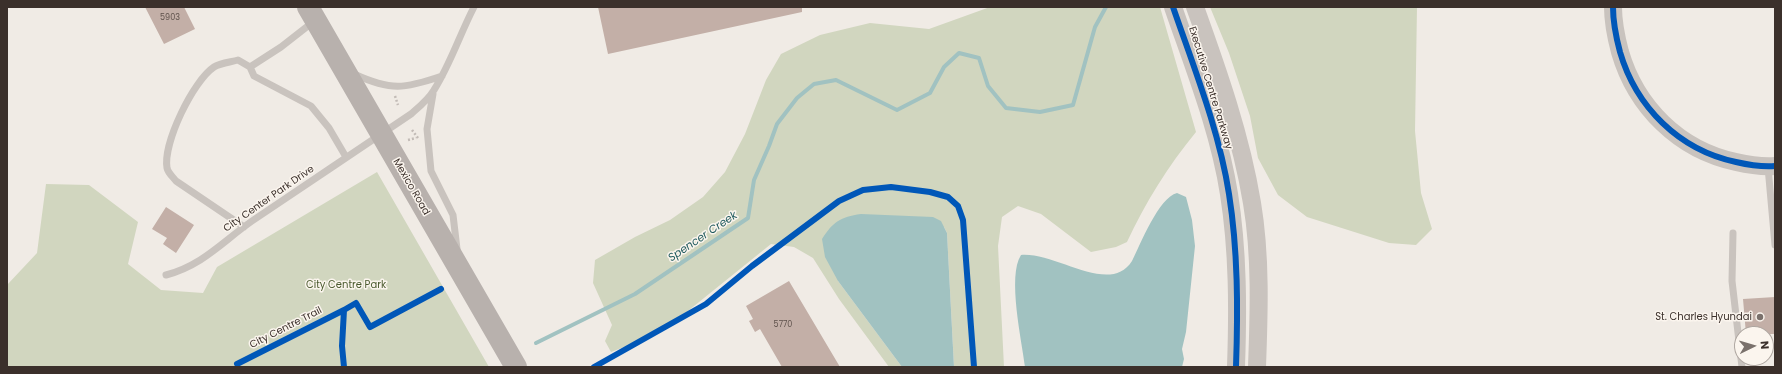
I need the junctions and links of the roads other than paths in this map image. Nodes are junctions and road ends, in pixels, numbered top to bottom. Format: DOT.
graph roads {
  1 [pos="474,7"];
  2 [pos="1173,7"];
  3 [pos="1195,7"];
  4 [pos="1613,7"];
  5 [pos="311,14"];
  6 [pos="250,67"];
  7 [pos="343,69"];
  8 [pos="442,76"];
  9 [pos="434,91"];
  10 [pos="381,134"];
  11 [pos="346,158"];
  12 [pos="1772,166"];
  13 [pos="244,227"];
  14 [pos="1733,233"];
  15 [pos="1775,245"];
  16 [pos="459,269"];
  17 [pos="166,275"];
  18 [pos="516,367"];
  19 [pos="1236,367"];
  20 [pos="1257,367"];
  21 [pos="1742,367"];
  1 -- 8 [label="lane"];
  2 -- 19 [label="street, Executive Centre Parkway"];
  3 -- 20 [label="street, Executive Centre Parkway"];
  4 -- 12 [label="street"];
  5 -- 6 [label="lane"];
  5 -- 7 [label="main road, Mexico Road"];
  6 -- 11 [label="lane"];
  6 -- 13 [label="lane"];
  7 -- 8 [label="lane"];
  7 -- 10 [label="main road, Mexico Road"];
  8 -- 9 [label="lane"];
  9 -- 10 [label="lane, City Center Park Drive"];
  9 -- 16 [label="lane"];
  10 -- 11 [label="lane, City Center Park Drive"];
  10 -- 16 [label="main road, Mexico Road"];
  11 -- 13 [label="lane, City Center Park Drive"];
  12 -- 15 [label="lane"];
  13 -- 17 [label="lane, City Center Park Drive"];
  14 -- 21 [label="lane"];
  16 -- 18 [label="main road, Mexico Road"];
}
